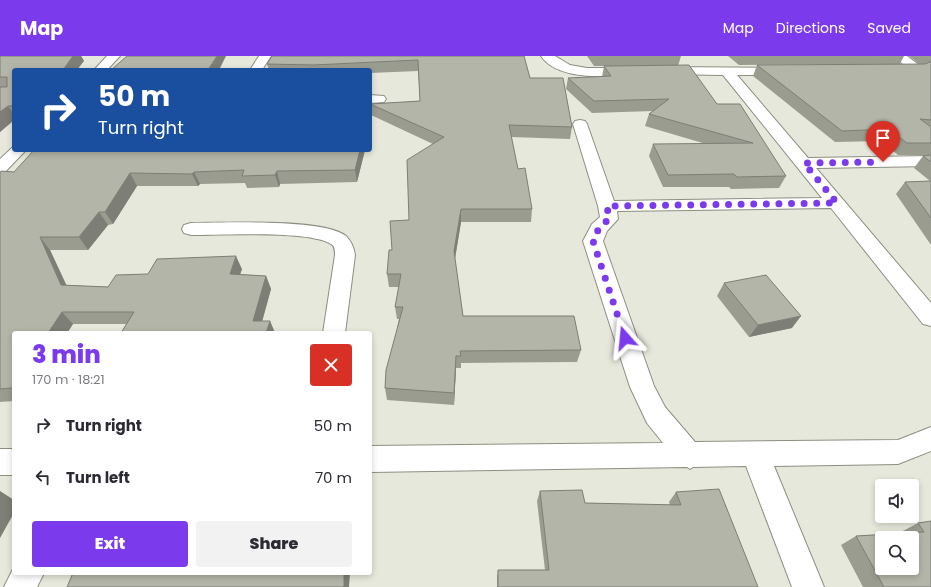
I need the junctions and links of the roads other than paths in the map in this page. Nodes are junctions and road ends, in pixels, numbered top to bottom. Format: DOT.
graph roads {
  1 [pos="114,56"];
  2 [pos="265,56"];
  3 [pos="547,56"];
  4 [pos="899,56"];
  5 [pos="102,68"];
  6 [pos="257,68"];
  7 [pos="886,69"];
  8 [pos="918,69"];
  9 [pos="931,69"];
  10 [pos="798,70"];
  11 [pos="727,71"];
  12 [pos="580,124"];
  13 [pos="16,152"];
  14 [pos="931,161"];
  15 [pos="804,163"];
  16 [pos="0,168"];
  17 [pos="837,203"];
  18 [pos="607,206"];
  19 [pos="191,229"];
  20 [pos="931,318"];
  21 [pos="334,331"];
  22 [pos="931,439"];
  23 [pos="754,454"];
  24 [pos="690,456"];
  25 [pos="372,459"];
  26 [pos="0,462"];
  27 [pos="12,462"];
  28 [pos="27,575"];
  29 [pos="20,587"];
  30 [pos="808,587"];
  1 -- 5 [label="street"];
  2 -- 6 [label="street"];
  3 -- 11 [label="street"];
  4 -- 8 [label="street"];
  7 -- 8 [label="street"];
  8 -- 9 [label="street"];
  10 -- 11 [label="street"];
  11 -- 15 [label="street"];
  12 -- 18 [label="street"];
  13 -- 16 [label="street"];
  14 -- 15 [label="street"];
  15 -- 17 [label="street"];
  17 -- 18 [label="street"];
  17 -- 20 [label="street"];
  18 -- 24 [label="street"];
  19 -- 21 [label="street"];
  22 -- 23 [label="street"];
  23 -- 24 [label="street"];
  23 -- 30 [label="street"];
  24 -- 25 [label="street"];
  26 -- 27 [label="street"];
  28 -- 29 [label="street"];
}
